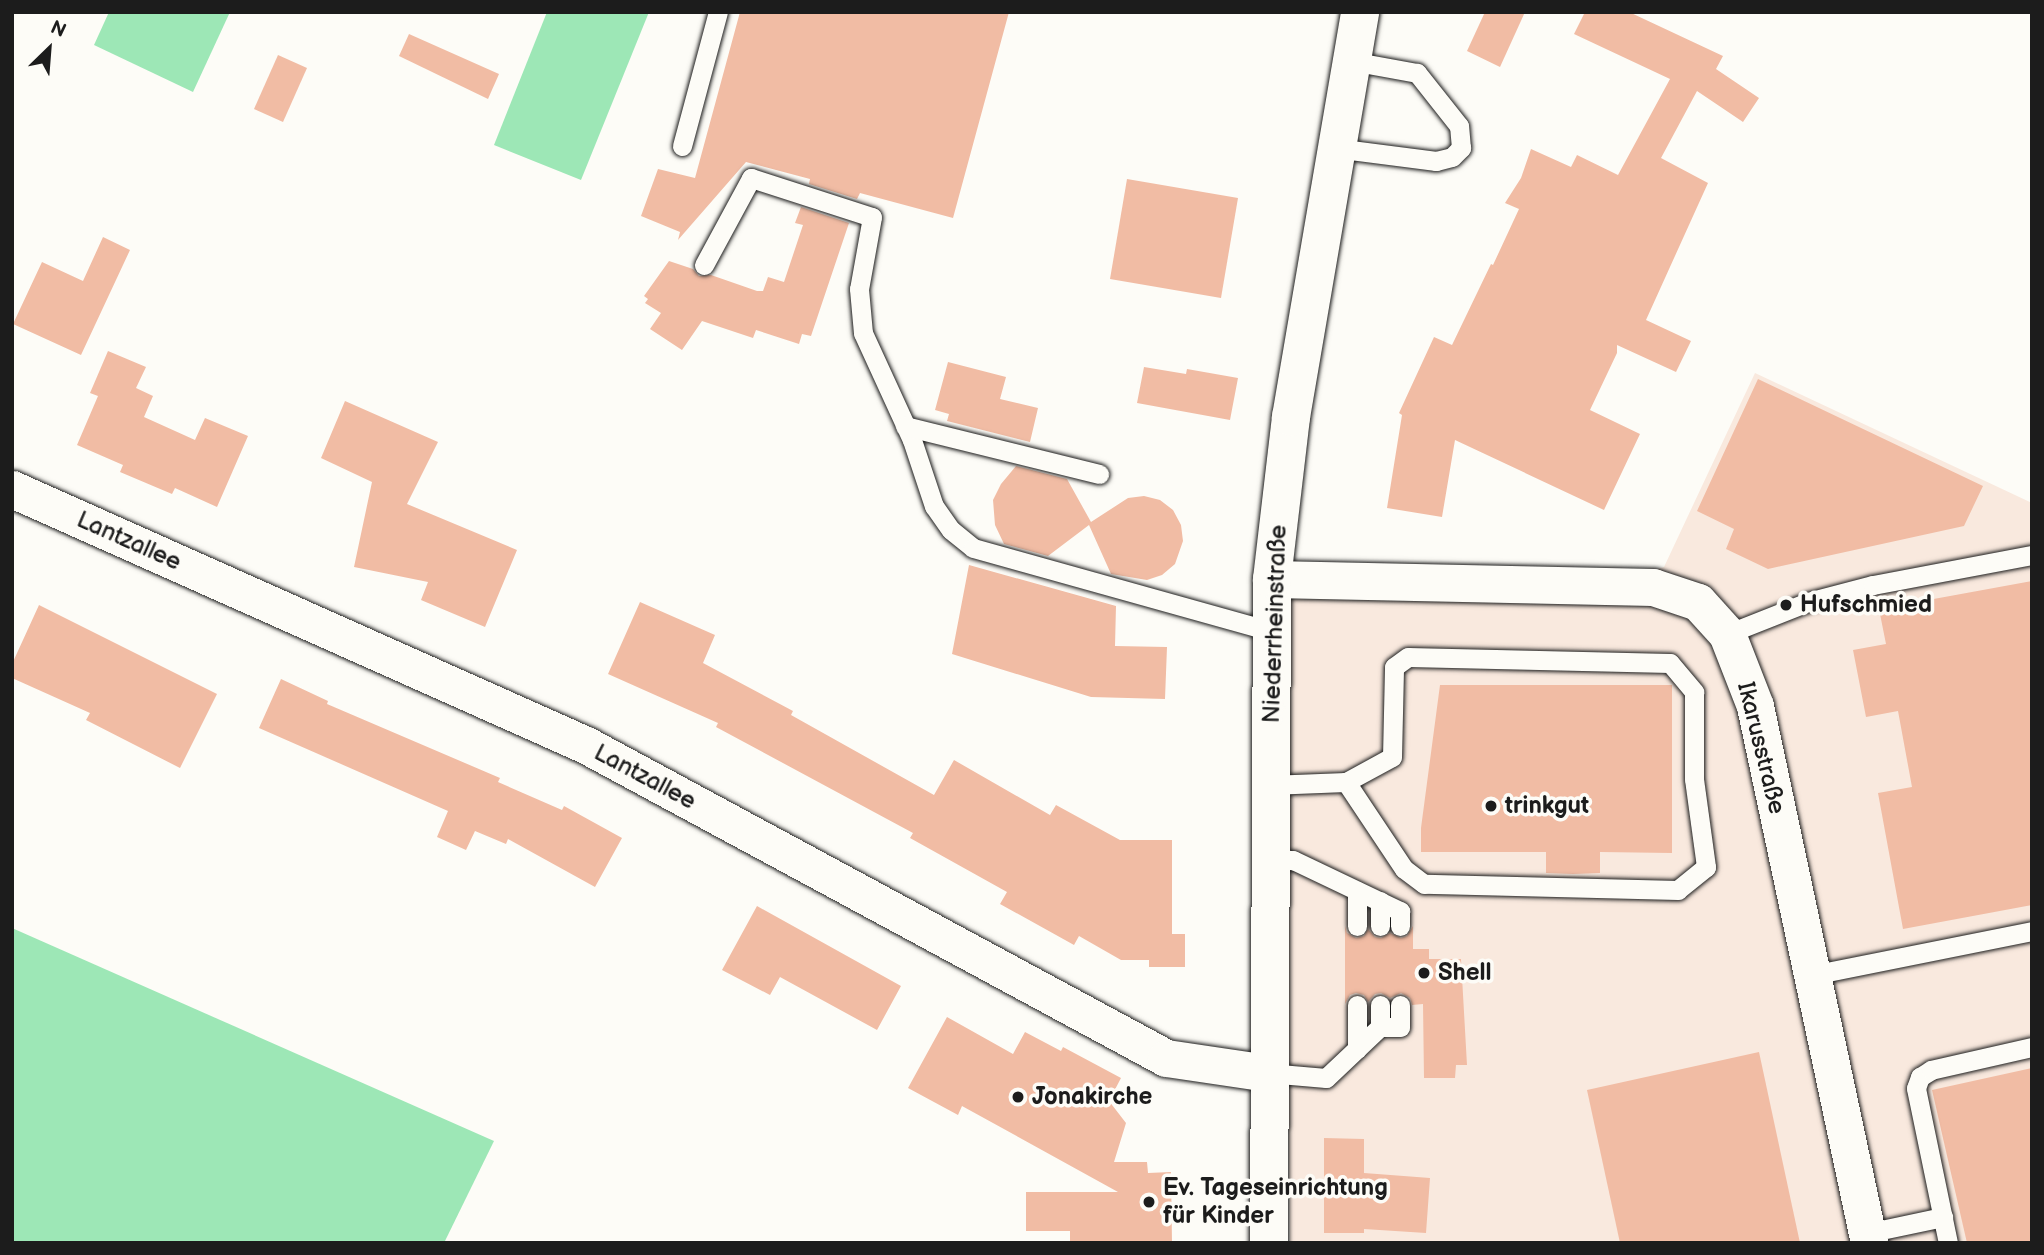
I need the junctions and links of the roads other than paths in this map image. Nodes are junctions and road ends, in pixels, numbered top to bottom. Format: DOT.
graph roads {
  1 [pos="718,12"];
  2 [pos="1360,12"];
  3 [pos="1351,61"];
  4 [pos="682,145"];
  5 [pos="1335,148"];
  6 [pos="704,265"];
  7 [pos="905,426"];
  8 [pos="1099,474"];
  9 [pos="12,489"];
  10 [pos="2032,555"];
  11 [pos="1272,579"];
  12 [pos="1271,631"];
  13 [pos="1727,634"];
  14 [pos="1346,782"];
  15 [pos="1269,785"];
  16 [pos="1268,858"];
  17 [pos="1357,891"];
  18 [pos="1380,901"];
  19 [pos="1357,926"];
  20 [pos="1380,926"];
  21 [pos="1400,926"];
  22 [pos="2032,931"];
  23 [pos="1812,975"];
  24 [pos="1357,1005"];
  25 [pos="1380,1005"];
  26 [pos="1400,1005"];
  27 [pos="1380,1027"];
  28 [pos="2032,1047"];
  29 [pos="1357,1049"];
  30 [pos="1268,1073"];
  31 [pos="1943,1217"];
  32 [pos="1868,1238"];
  33 [pos="1269,1243"];
  34 [pos="1948,1243"];
  1 -- 4 [label="lane"];
  2 -- 3 [label="street, Niederrheinstraße"];
  3 -- 5 [label="street, Niederrheinstraße"];
  3 -- 5 [label="lane"];
  5 -- 11 [label="street, Niederrheinstraße"];
  6 -- 7 [label="lane"];
  7 -- 8 [label="lane"];
  7 -- 12 [label="lane"];
  9 -- 30 [label="street, Lantzallee"];
  10 -- 13 [label="lane"];
  11 -- 12 [label="street, Niederrheinstraße"];
  11 -- 13 [label="street, Ikarusstraße"];
  12 -- 15 [label="street, Niederrheinstraße"];
  13 -- 23 [label="street, Ikarusstraße"];
  14 -- 14 [label="lane"];
  14 -- 15 [label="lane"];
  15 -- 16 [label="street, Niederrheinstraße"];
  16 -- 17 [label="lane"];
  16 -- 30 [label="street, Niederrheinstraße"];
  17 -- 18 [label="lane"];
  17 -- 19 [label="lane"];
  18 -- 20 [label="lane"];
  18 -- 21 [label="lane"];
  22 -- 23 [label="lane"];
  23 -- 32 [label="street, Ikarusstraße"];
  24 -- 29 [label="lane"];
  25 -- 27 [label="lane"];
  26 -- 27 [label="lane"];
  27 -- 29 [label="lane"];
  28 -- 31 [label="lane"];
  29 -- 30 [label="lane"];
  30 -- 33 [label="street, Niederrheinstraße"];
  31 -- 32 [label="lane"];
  31 -- 34 [label="lane"];
}
